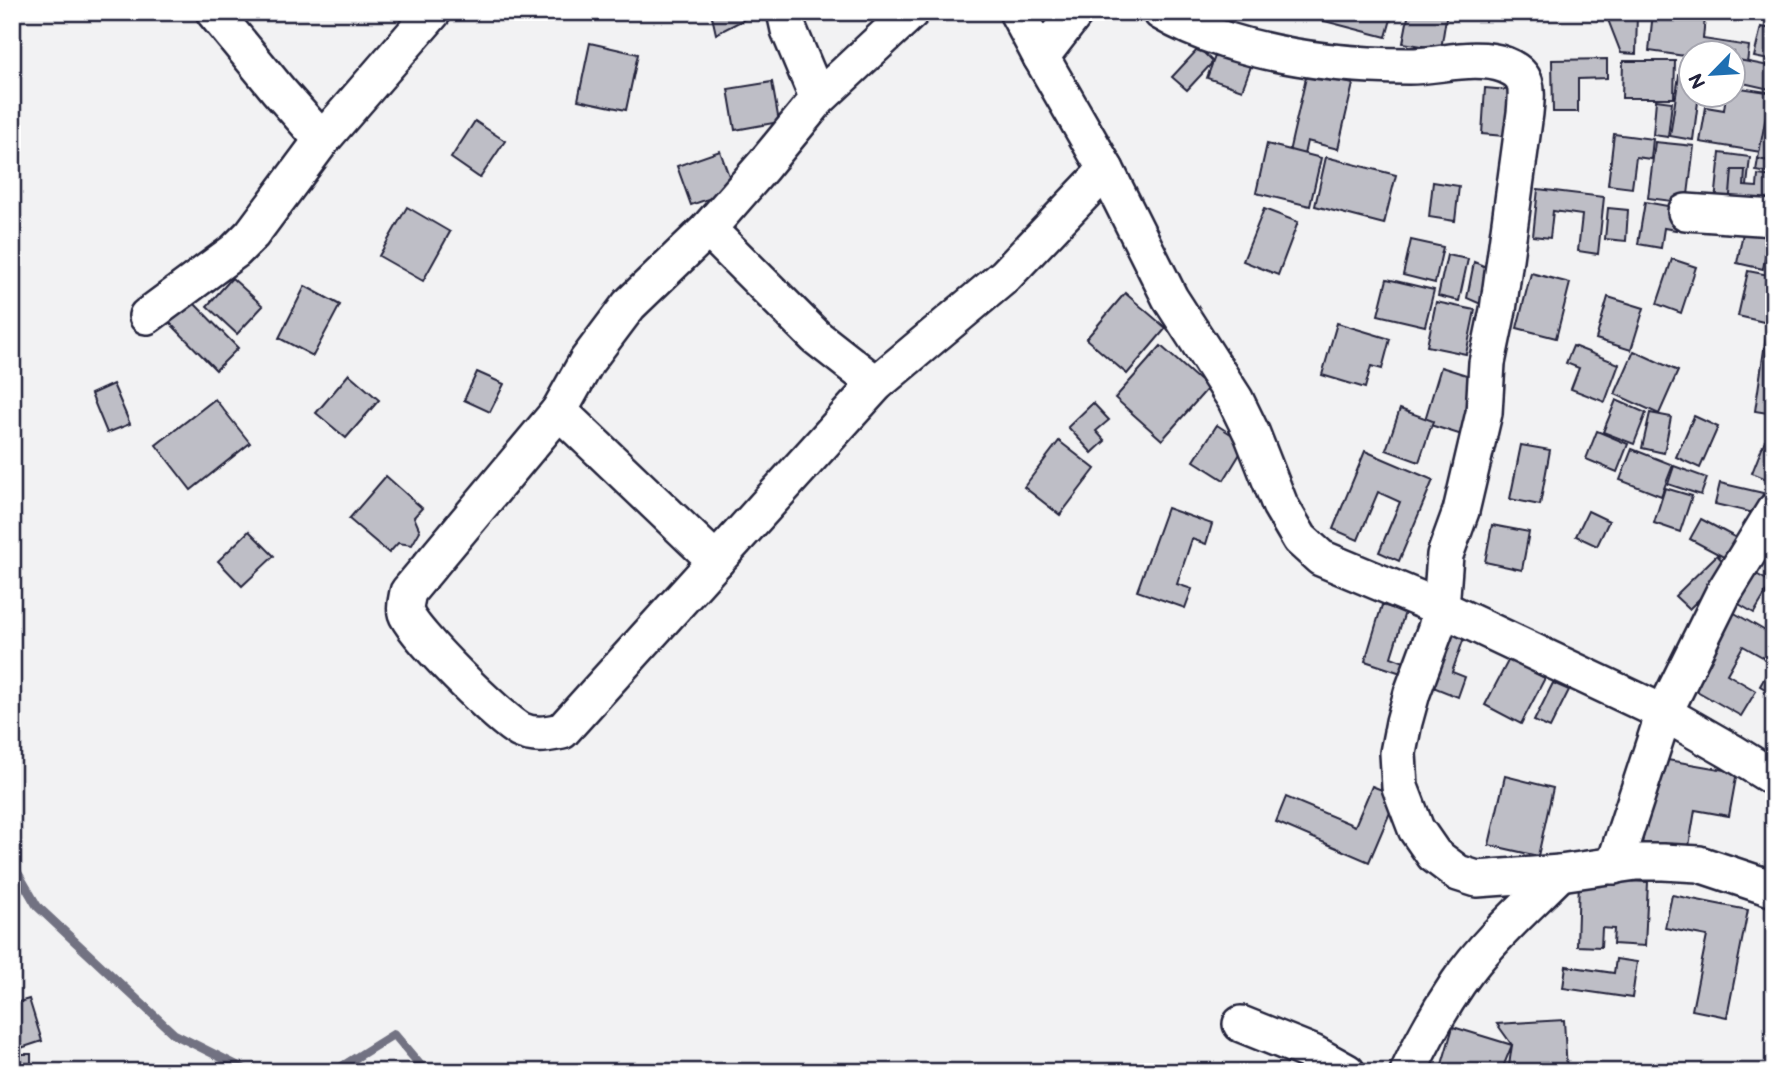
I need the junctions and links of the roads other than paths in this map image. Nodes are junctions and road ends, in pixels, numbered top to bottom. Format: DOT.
graph roads {
  1 [pos="214,12"];
  2 [pos="433,12"];
  3 [pos="785,12"];
  4 [pos="911,12"];
  5 [pos="1017,12"];
  6 [pos="1076,12"];
  7 [pos="1161,12"];
  8 [pos="1041,57"];
  9 [pos="818,99"];
  10 [pos="322,140"];
  11 [pos="1106,170"];
  12 [pos="1686,212"];
  13 [pos="1774,218"];
  14 [pos="708,229"];
  15 [pos="147,316"];
  16 [pos="876,384"];
  17 [pos="559,411"];
  18 [pos="1774,511"];
  19 [pos="716,561"];
  20 [pos="1441,608"];
  21 [pos="1664,713"];
  22 [pos="1774,778"];
  23 [pos="1614,866"];
  24 [pos="1560,873"];
  25 [pos="1774,889"];
  26 [pos="1241,1024"];
  27 [pos="1347,1072"];
  28 [pos="1408,1072"];
  1 -- 10 [label="street"];
  2 -- 10 [label="street"];
  3 -- 9 [label="street"];
  4 -- 9 [label="street"];
  5 -- 8 [label="street"];
  6 -- 8 [label="street"];
  7 -- 20 [label="street"];
  8 -- 11 [label="street"];
  9 -- 14 [label="street"];
  10 -- 15 [label="street"];
  11 -- 16 [label="street"];
  11 -- 20 [label="street"];
  12 -- 13 [label="street"];
  14 -- 16 [label="street"];
  14 -- 17 [label="street"];
  16 -- 19 [label="street"];
  17 -- 19 [label="street"];
  17 -- 19 [label="street"];
  18 -- 21 [label="street"];
  20 -- 21 [label="street"];
  20 -- 24 [label="street"];
  21 -- 22 [label="street"];
  21 -- 23 [label="street"];
  23 -- 24 [label="street"];
  23 -- 25 [label="street"];
  24 -- 28 [label="street"];
  26 -- 27 [label="street"];
}
